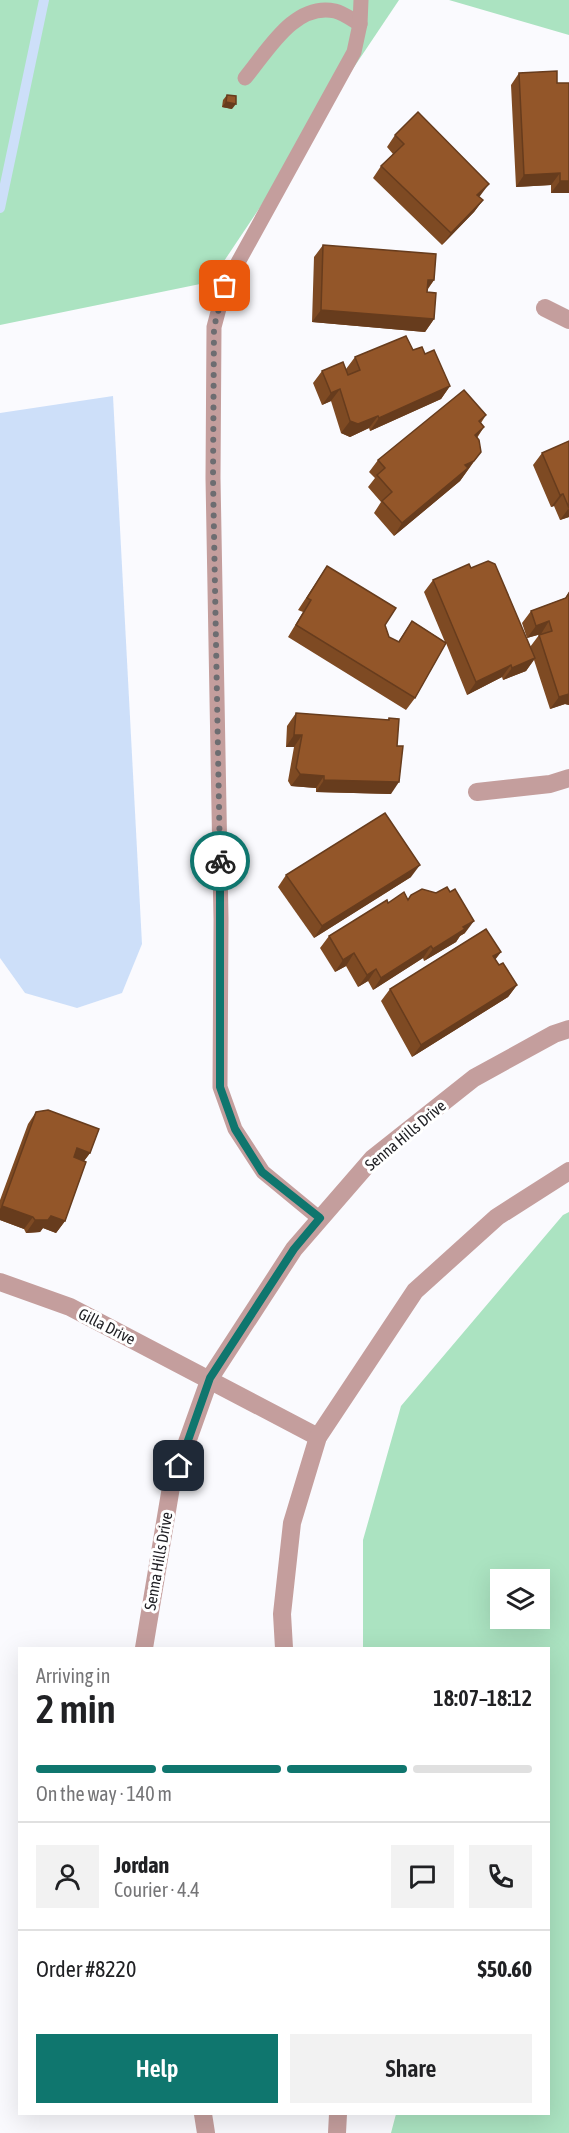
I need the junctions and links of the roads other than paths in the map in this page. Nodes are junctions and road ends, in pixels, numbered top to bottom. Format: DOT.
graph roads {
  1 [pos="360,0"];
  2 [pos="360,24"];
  3 [pos="245,78"];
  4 [pos="545,308"];
  5 [pos="569,320"];
  6 [pos="569,778"];
  7 [pos="477,792"];
  8 [pos="569,1029"];
  9 [pos="569,1171"];
  10 [pos="320,1218"];
  11 [pos="0,1282"];
  12 [pos="210,1378"];
  13 [pos="318,1437"];
  14 [pos="144,1647"];
  15 [pos="284,1647"];
  16 [pos="203,2115"];
  17 [pos="338,2115"];
  18 [pos="206,2133"];
  19 [pos="337,2133"];
  1 -- 2 [label="lane"];
  2 -- 3 [label="lane"];
  2 -- 10 [label="lane"];
  4 -- 5 [label="street"];
  6 -- 7 [label="street"];
  8 -- 10 [label="street, Senna Hills Drive"];
  9 -- 13 [label="street"];
  10 -- 12 [label="street, Senna Hills Drive"];
  11 -- 12 [label="street, Gilla Drive"];
  12 -- 13 [label="street, Gilla Drive"];
  12 -- 14 [label="street, Senna Hills Drive"];
  13 -- 15 [label="street"];
  16 -- 18 [label="street"];
  17 -- 19 [label="street"];
}
